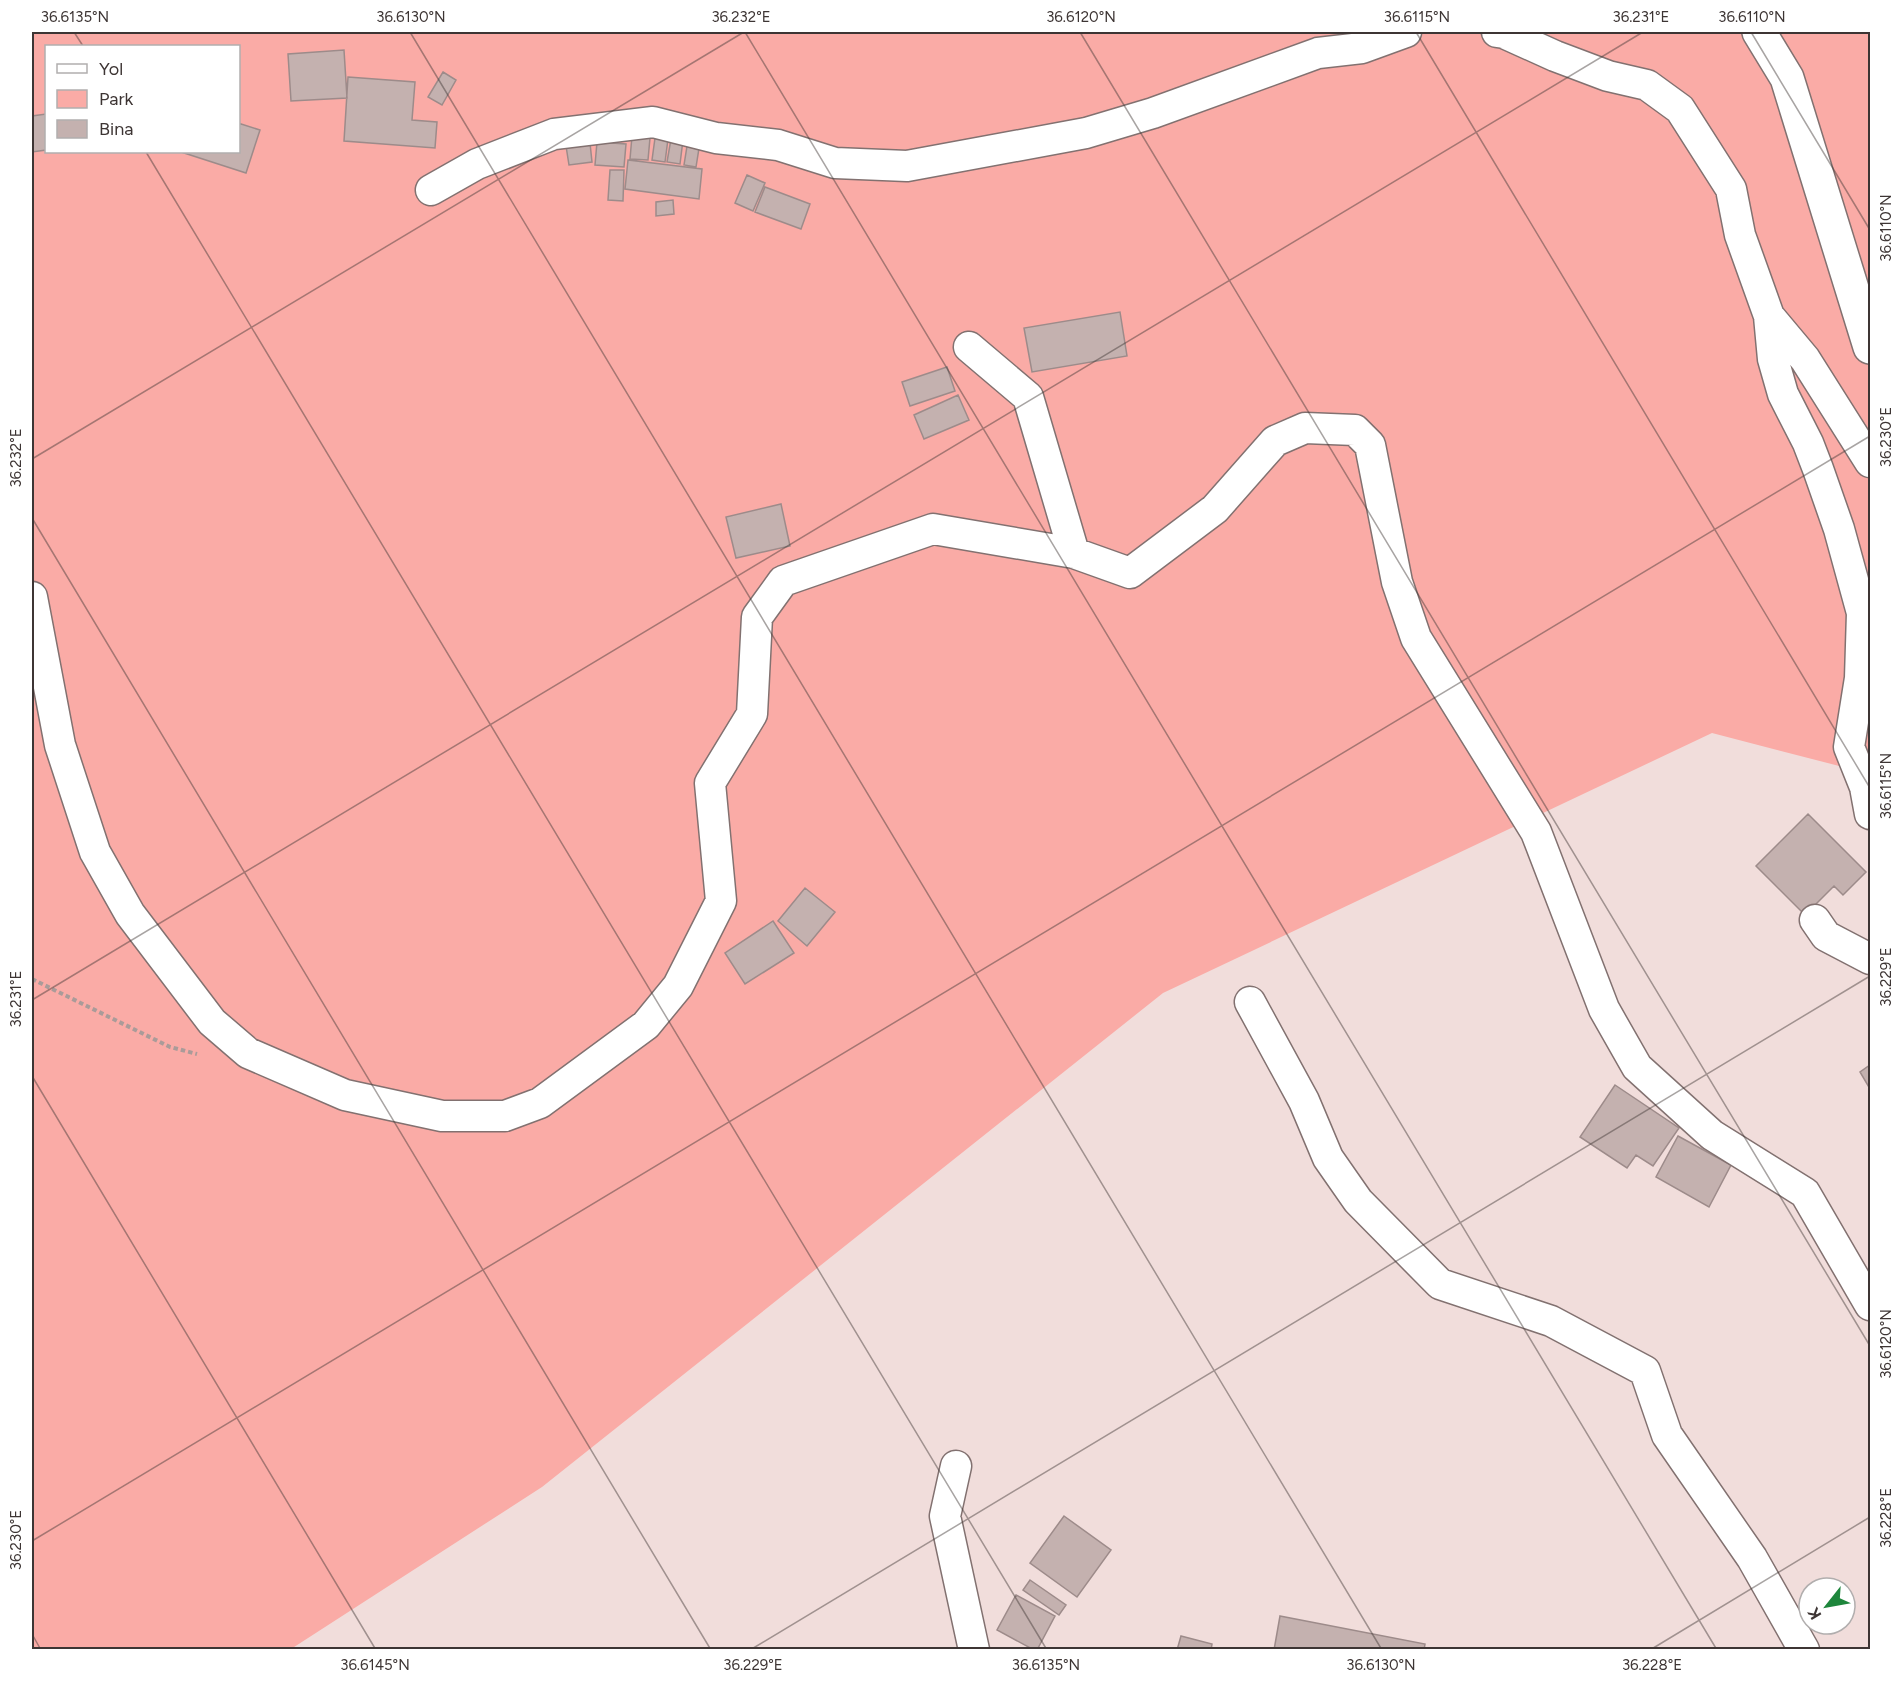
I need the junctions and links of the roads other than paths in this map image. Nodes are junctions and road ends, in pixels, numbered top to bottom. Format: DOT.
graph roads {
  1 [pos="1406,32"];
  2 [pos="1497,32"];
  3 [pos="1759,32"];
  4 [pos="431,190"];
  5 [pos="1769,316"];
  6 [pos="969,347"];
  7 [pos="1870,347"];
  8 [pos="1870,462"];
  9 [pos="1074,553"];
  10 [pos="32,597"];
  11 [pos="1870,814"];
  12 [pos="1815,920"];
  13 [pos="1870,959"];
  14 [pos="1250,1002"];
  15 [pos="1870,1305"];
  16 [pos="956,1466"];
  17 [pos="974,1650"];
  18 [pos="1804,1650"];
  1 -- 4 [label="street"];
  2 -- 5 [label="street"];
  3 -- 7 [label="street"];
  5 -- 8 [label="street"];
  5 -- 11 [label="street"];
  6 -- 9 [label="street"];
  9 -- 10 [label="street"];
  9 -- 15 [label="street"];
  12 -- 13 [label="street"];
  14 -- 18 [label="street"];
  16 -- 17 [label="street"];
}
